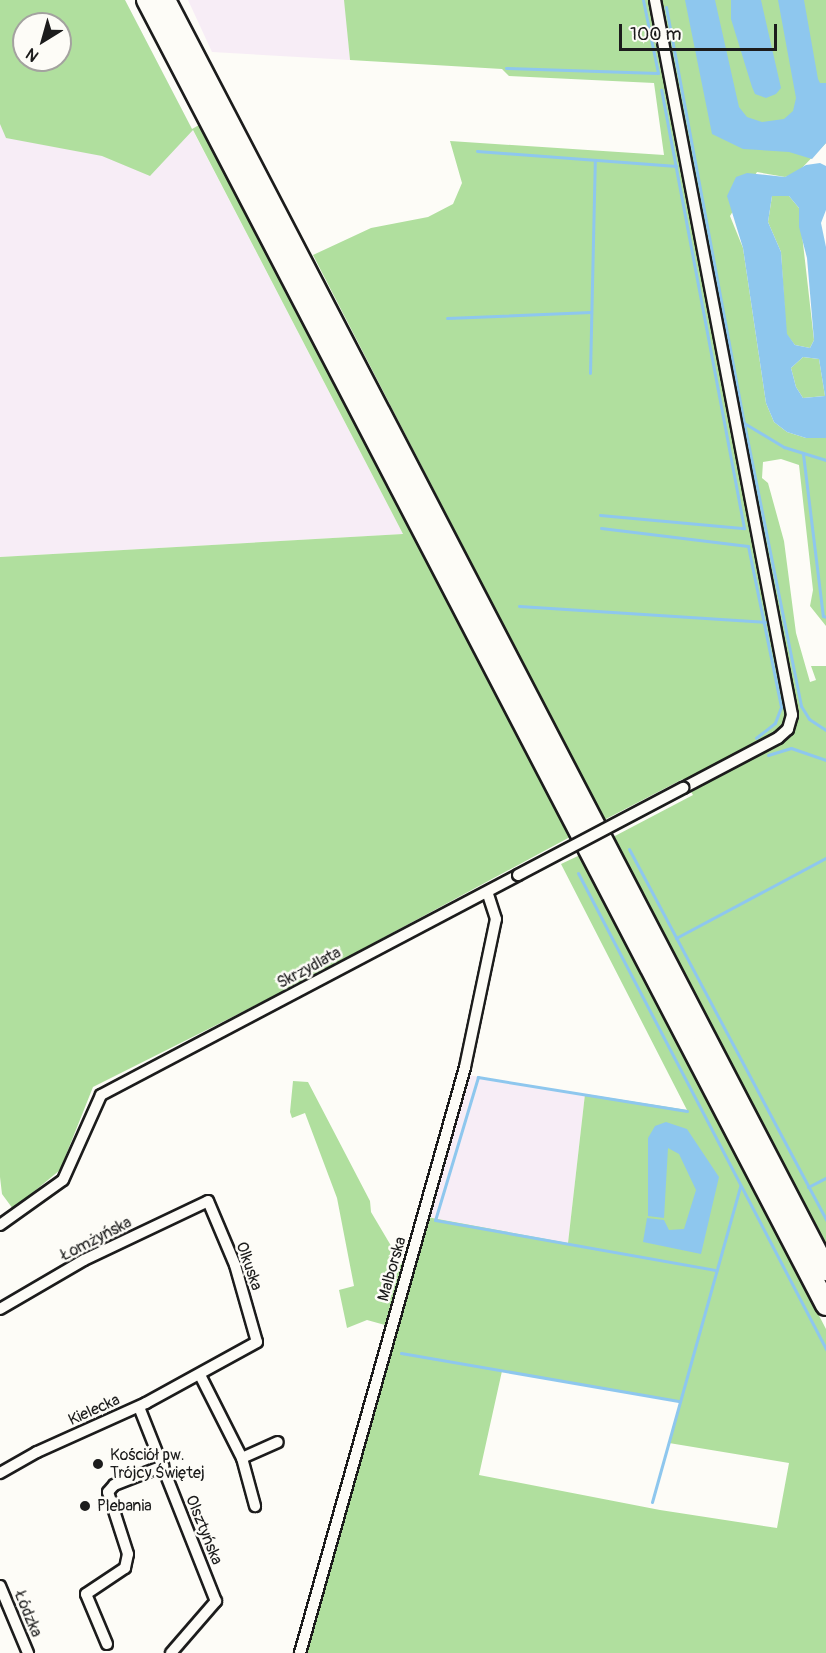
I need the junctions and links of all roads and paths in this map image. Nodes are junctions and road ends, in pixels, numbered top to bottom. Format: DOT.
graph roads {
  1 [pos="147,0"];
  2 [pos="165,0"];
  3 [pos="655,0"];
  4 [pos="487,892"];
  5 [pos="208,1202"];
  6 [pos="0,1225"];
  7 [pos="826,1270"];
  8 [pos="826,1305"];
  9 [pos="0,1309"];
  10 [pos="257,1342"];
  11 [pos="200,1375"];
  12 [pos="139,1407"];
  13 [pos="278,1442"];
  14 [pos="242,1458"];
  15 [pos="163,1466"];
  16 [pos="0,1473"];
  17 [pos="255,1506"];
  18 [pos="0,1586"];
  19 [pos="107,1644"];
  20 [pos="28,1653"];
  21 [pos="171,1653"];
  22 [pos="300,1653"];
  1 -- 8 [label="highway"];
  2 -- 7 [label="highway"];
  3 -- 4 [label="street, Skrzydlata, bridge"];
  4 -- 6 [label="street, Skrzydlata"];
  4 -- 22 [label="street, Malborska"];
  5 -- 9 [label="street, Łomżyńska"];
  5 -- 10 [label="street, Olkuska"];
  10 -- 11 [label="street, Kielecka"];
  11 -- 12 [label="street, Kielecka"];
  11 -- 14 [label="street"];
  12 -- 15 [label="street, Olsztyńska"];
  12 -- 16 [label="street, Kielecka"];
  13 -- 14 [label="street"];
  14 -- 17 [label="street"];
  15 -- 19 [label="street"];
  15 -- 21 [label="street, Olsztyńska"];
  18 -- 20 [label="street, Łódzka"];
}
